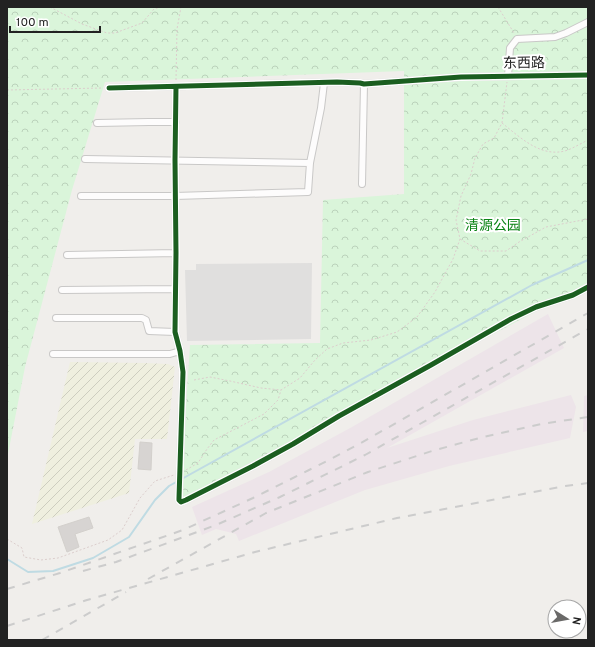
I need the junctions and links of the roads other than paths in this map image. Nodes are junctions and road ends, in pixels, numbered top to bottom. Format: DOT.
graph roads {
  1 [pos="588,22"];
  2 [pos="588,75"];
  3 [pos="508,76"];
  4 [pos="324,83"];
  5 [pos="364,84"];
  6 [pos="176,87"];
  7 [pos="109,88"];
  8 [pos="176,122"];
  9 [pos="97,123"];
  10 [pos="85,159"];
  11 [pos="175,160"];
  12 [pos="310,163"];
  13 [pos="362,184"];
  14 [pos="81,196"];
  15 [pos="175,196"];
  16 [pos="176,253"];
  17 [pos="67,255"];
  18 [pos="588,287"];
  19 [pos="175,289"];
  20 [pos="62,290"];
  21 [pos="56,318"];
  22 [pos="175,332"];
  23 [pos="180,351"];
  24 [pos="53,354"];
  1 -- 3 [label="street"];
  2 -- 3 [label="street, 东西路"];
  3 -- 5 [label="street, 东西路"];
  4 -- 5 [label="street, 东西路"];
  4 -- 6 [label="street, 东西路"];
  4 -- 12 [label="street"];
  5 -- 13 [label="street"];
  6 -- 7 [label="street, 东西路"];
  6 -- 8 [label="street"];
  8 -- 9 [label="street"];
  8 -- 11 [label="street"];
  10 -- 11 [label="street"];
  11 -- 12 [label="street"];
  11 -- 15 [label="street"];
  12 -- 15 [label="street"];
  14 -- 15 [label="street"];
  15 -- 16 [label="street"];
  16 -- 17 [label="street"];
  16 -- 19 [label="street"];
  18 -- 23 [label="street"];
  19 -- 20 [label="street"];
  19 -- 22 [label="street"];
  21 -- 22 [label="street"];
  22 -- 23 [label="street"];
  23 -- 24 [label="street"];
}
